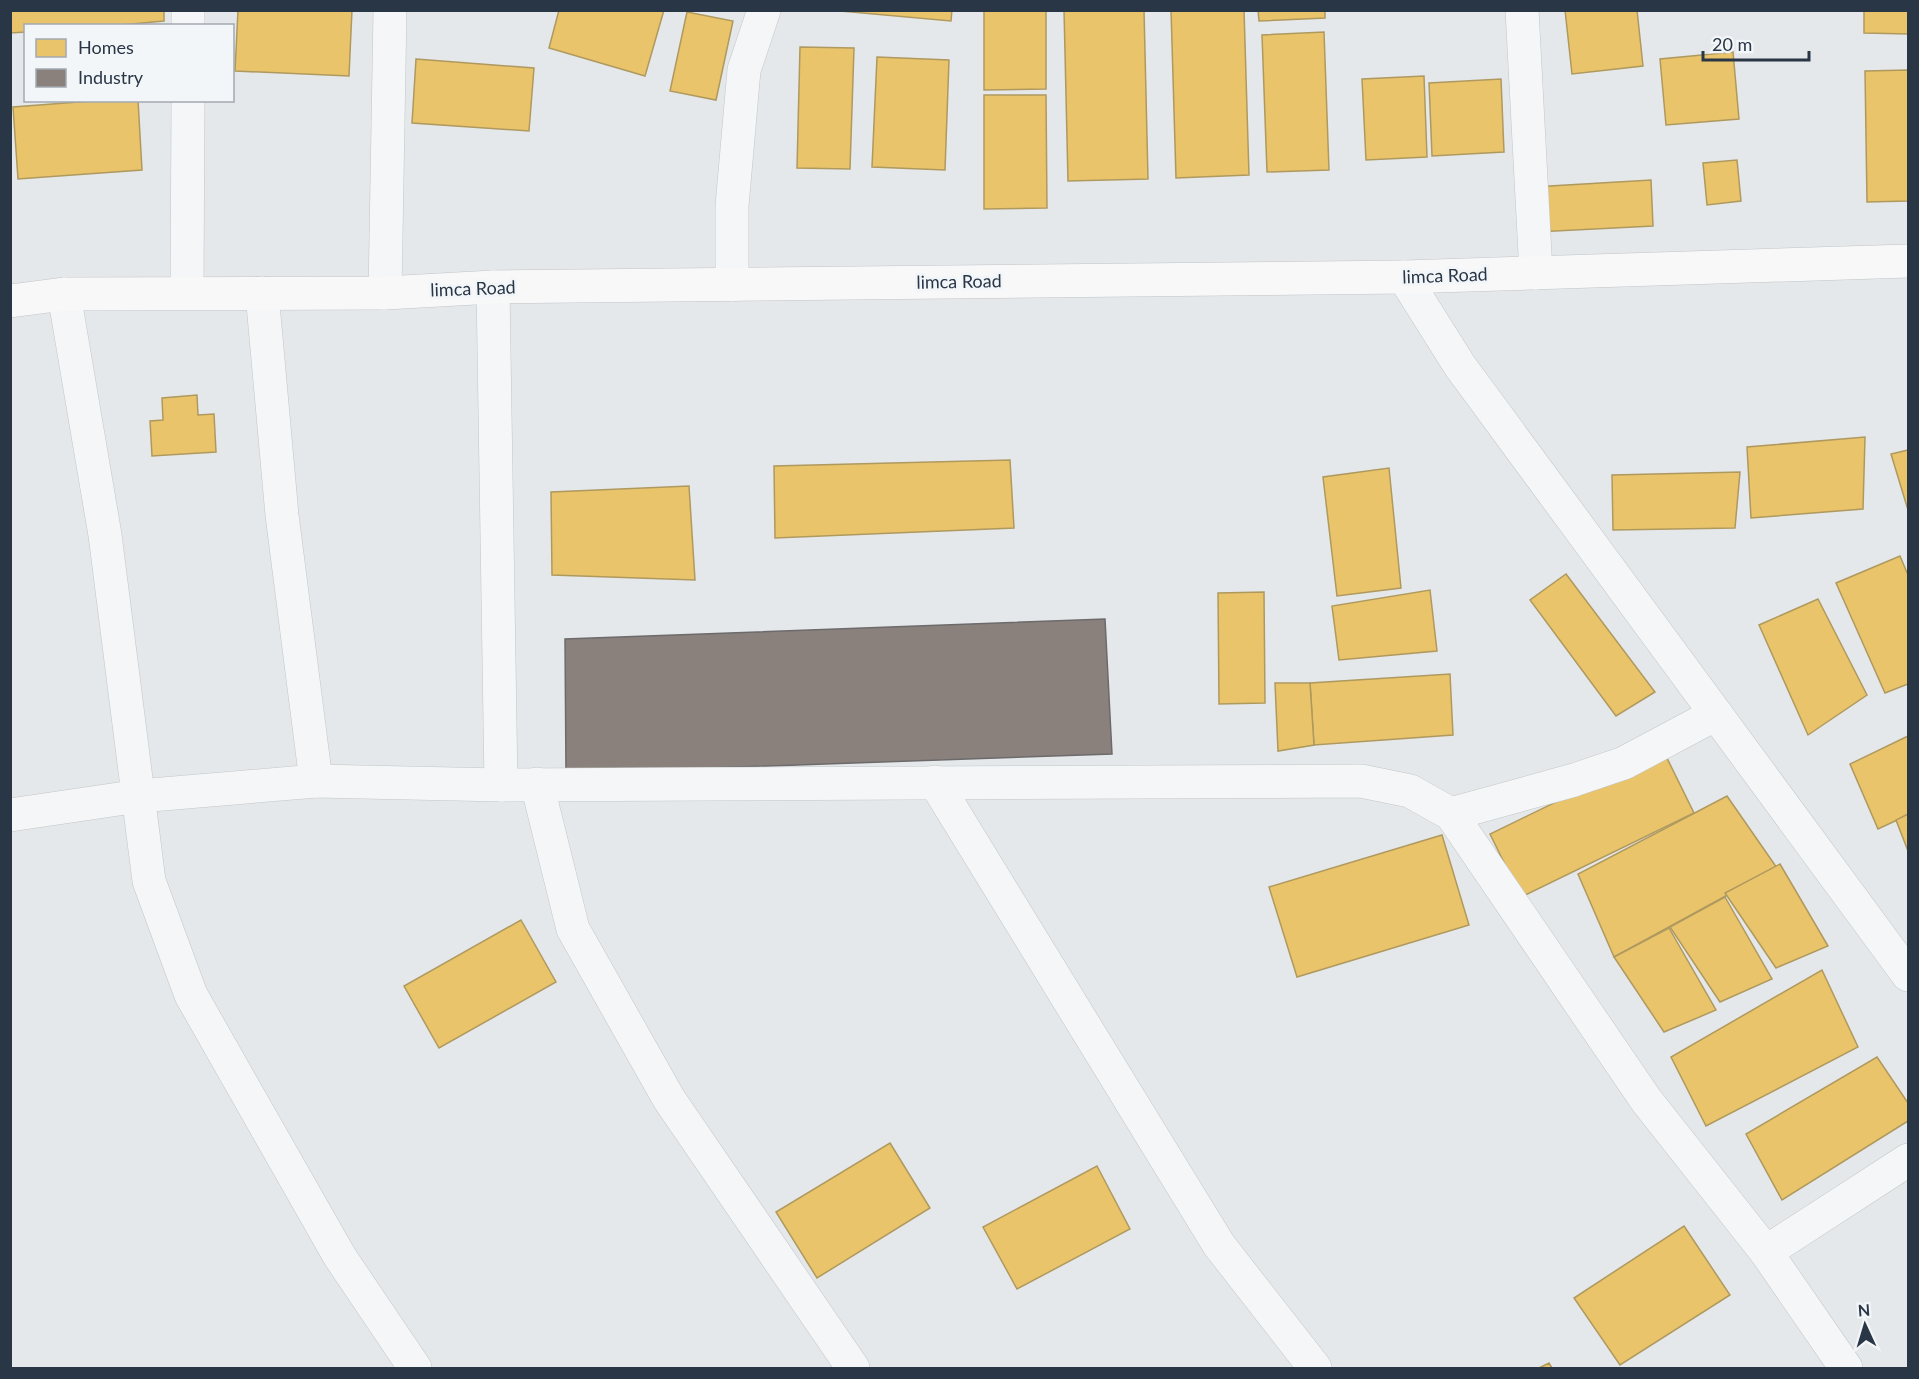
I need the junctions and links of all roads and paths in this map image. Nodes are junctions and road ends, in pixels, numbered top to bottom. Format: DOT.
graph roads {
  1 [pos="390,10"];
  2 [pos="764,10"];
  3 [pos="1522,10"];
  4 [pos="188,102"];
  5 [pos="1908,261"];
  6 [pos="1536,273"];
  7 [pos="1404,277"];
  8 [pos="732,285"];
  9 [pos="493,287"];
  10 [pos="187,293"];
  11 [pos="262,293"];
  12 [pos="385,293"];
  13 [pos="64,294"];
  14 [pos="10,301"];
  15 [pos="1716,714"];
  16 [pos="316,781"];
  17 [pos="934,782"];
  18 [pos="537,784"];
  19 [pos="501,785"];
  20 [pos="139,796"];
  21 [pos="1451,814"];
  22 [pos="10,815"];
  23 [pos="1908,975"];
  24 [pos="1908,1160"];
  25 [pos="1766,1252"];
  26 [pos="415,1368"];
  27 [pos="853,1368"];
  28 [pos="1315,1368"];
  29 [pos="1846,1368"];
  1 -- 12 [label="street"];
  2 -- 8 [label="street"];
  3 -- 6 [label="street"];
  4 -- 10 [label="street"];
  5 -- 6 [label="main road, limca Road"];
  6 -- 7 [label="main road, limca Road"];
  7 -- 8 [label="main road, limca Road"];
  7 -- 15 [label="street"];
  8 -- 9 [label="main road, limca Road"];
  9 -- 12 [label="main road, limca Road"];
  9 -- 19 [label="street"];
  10 -- 11 [label="main road, limca Road"];
  10 -- 13 [label="main road, limca Road"];
  11 -- 12 [label="main road, limca Road"];
  11 -- 16 [label="street"];
  13 -- 14 [label="main road, limca Road"];
  13 -- 20 [label="street"];
  15 -- 21 [label="street"];
  15 -- 23 [label="street"];
  16 -- 19 [label="street"];
  16 -- 20 [label="street"];
  17 -- 18 [label="street"];
  17 -- 21 [label="street"];
  17 -- 28 [label="street"];
  18 -- 19 [label="street"];
  18 -- 27 [label="street"];
  20 -- 22 [label="street"];
  20 -- 26 [label="street"];
  21 -- 25 [label="street"];
  24 -- 25 [label="street"];
  25 -- 29 [label="street"];
}
